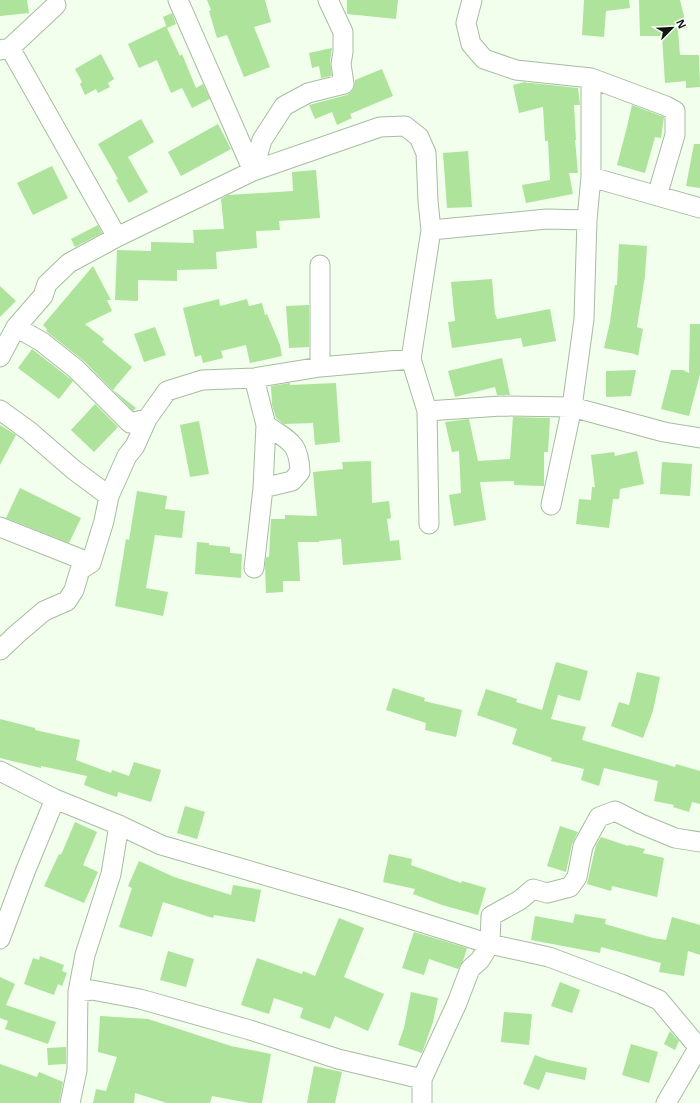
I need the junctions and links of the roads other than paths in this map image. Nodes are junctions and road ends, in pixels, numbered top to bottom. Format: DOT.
graph roads {
  1 [pos="178,0"];
  2 [pos="328,0"];
  3 [pos="472,0"];
  4 [pos="56,5"];
  5 [pos="5,49"];
  6 [pos="591,78"];
  7 [pos="253,171"];
  8 [pos="591,177"];
  9 [pos="657,196"];
  10 [pos="700,208"];
  11 [pos="587,220"];
  12 [pos="431,230"];
  13 [pos="117,237"];
  14 [pos="320,265"];
  15 [pos="16,327"];
  16 [pos="0,356"];
  17 [pos="412,358"];
  18 [pos="320,367"];
  19 [pos="254,378"];
  20 [pos="572,407"];
  21 [pos="0,410"];
  22 [pos="427,411"];
  23 [pos="147,420"];
  24 [pos="266,425"];
  25 [pos="700,438"];
  26 [pos="263,488"];
  27 [pos="109,496"];
  28 [pos="551,505"];
  29 [pos="429,524"];
  30 [pos="0,527"];
  31 [pos="91,563"];
  32 [pos="254,568"];
  33 [pos="0,650"];
  34 [pos="0,771"];
  35 [pos="55,799"];
  36 [pos="119,824"];
  37 [pos="700,842"];
  38 [pos="0,938"];
  39 [pos="490,944"];
  40 [pos="78,992"];
  41 [pos="700,1047"];
  42 [pos="422,1079"];
  43 [pos="70,1103"];
  44 [pos="422,1103"];
  45 [pos="666,1103"];
  1 -- 7 [label="street"];
  2 -- 7 [label="street"];
  3 -- 6 [label="street"];
  4 -- 5 [label="street"];
  5 -- 13 [label="street"];
  6 -- 8 [label="street"];
  6 -- 9 [label="street"];
  7 -- 12 [label="street"];
  7 -- 13 [label="street"];
  8 -- 9 [label="street"];
  8 -- 11 [label="street"];
  9 -- 10 [label="street"];
  11 -- 12 [label="street"];
  11 -- 20 [label="street"];
  12 -- 17 [label="street"];
  13 -- 15 [label="street"];
  14 -- 18 [label="street"];
  15 -- 16 [label="street"];
  15 -- 23 [label="street"];
  17 -- 18 [label="street"];
  17 -- 22 [label="street"];
  18 -- 19 [label="street"];
  19 -- 23 [label="street"];
  19 -- 24 [label="street"];
  20 -- 22 [label="street"];
  20 -- 25 [label="street"];
  20 -- 28 [label="street"];
  21 -- 27 [label="street"];
  22 -- 29 [label="street"];
  23 -- 27 [label="street"];
  24 -- 26 [label="street"];
  24 -- 26 [label="street"];
  26 -- 32 [label="street"];
  27 -- 31 [label="street"];
  30 -- 31 [label="street"];
  31 -- 33 [label="street"];
  34 -- 35 [label="street"];
  35 -- 36 [label="street"];
  35 -- 38 [label="street"];
  36 -- 39 [label="street"];
  36 -- 40 [label="street"];
  37 -- 39 [label="street"];
  39 -- 41 [label="street"];
  39 -- 42 [label="street"];
  40 -- 42 [label="street"];
  40 -- 43 [label="street"];
  41 -- 45 [label="street"];
  42 -- 44 [label="street"];
}
